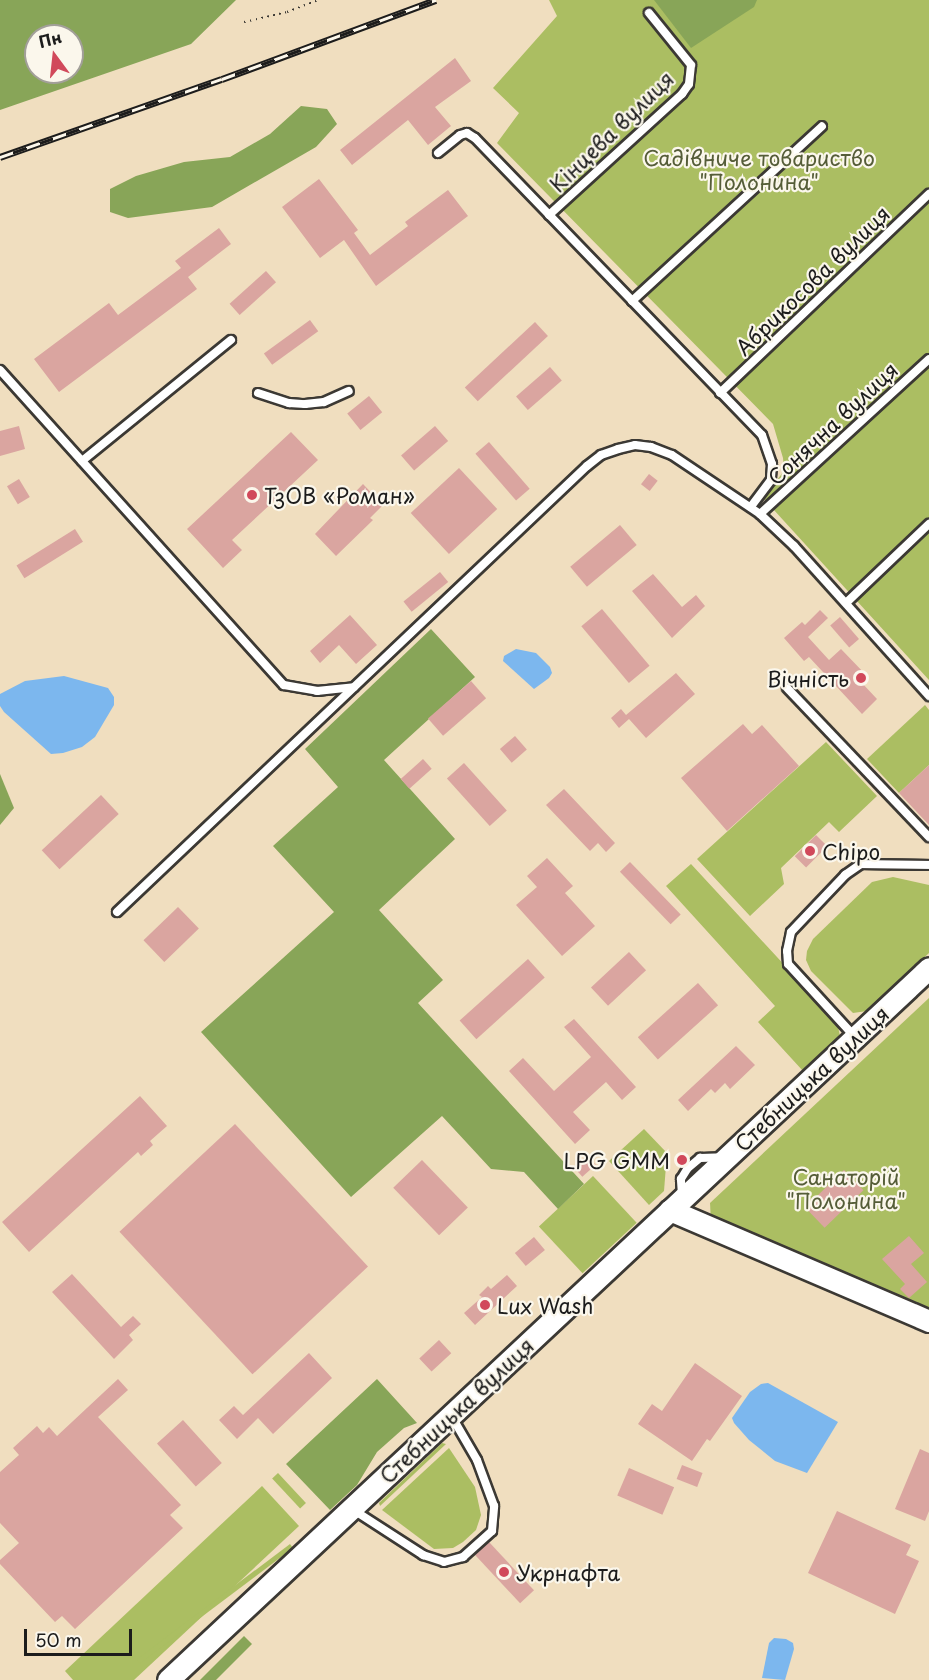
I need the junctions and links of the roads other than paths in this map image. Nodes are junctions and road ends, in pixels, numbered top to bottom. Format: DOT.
graph roads {
  1 [pos="649,13"];
  2 [pos="822,126"];
  3 [pos="438,153"];
  4 [pos="929,194"];
  5 [pos="549,215"];
  6 [pos="632,301"];
  7 [pos="231,340"];
  8 [pos="929,359"];
  9 [pos="0,370"];
  10 [pos="349,391"];
  11 [pos="258,393"];
  12 [pos="720,393"];
  13 [pos="82,461"];
  14 [pos="751,507"];
  15 [pos="760,514"];
  16 [pos="929,524"];
  17 [pos="847,602"];
  18 [pos="354,687"];
  19 [pos="787,688"];
  20 [pos="928,690"];
  21 [pos="929,837"];
  22 [pos="929,865"];
  23 [pos="117,912"];
  24 [pos="929,968"];
  25 [pos="856,1037"];
  26 [pos="678,1209"];
  27 [pos="929,1321"];
  28 [pos="451,1415"];
  29 [pos="351,1509"];
  30 [pos="168,1680"];
  1 -- 5 [label="lane, Кінцева вулиця"];
  2 -- 6 [label="lane"];
  3 -- 5 [label="lane"];
  4 -- 12 [label="lane, Абрикосова вулиця"];
  5 -- 6 [label="lane"];
  6 -- 12 [label="lane"];
  7 -- 13 [label="lane"];
  8 -- 15 [label="lane, Сонячна вулиця"];
  9 -- 13 [label="lane"];
  10 -- 11 [label="lane"];
  12 -- 14 [label="lane"];
  13 -- 18 [label="lane"];
  14 -- 15 [label="lane"];
  14 -- 18 [label="lane"];
  15 -- 17 [label="lane"];
  16 -- 17 [label="lane"];
  17 -- 20 [label="lane"];
  18 -- 23 [label="lane"];
  19 -- 21 [label="lane"];
  22 -- 25 [label="lane"];
  24 -- 25 [label="street, Стебницька вулиця"];
  25 -- 26 [label="street, Стебницька вулиця"];
  26 -- 27 [label="street"];
  26 -- 28 [label="street, Стебницька вулиця"];
  28 -- 29 [label="street, Стебницька вулиця"];
  28 -- 29 [label="lane"];
  29 -- 30 [label="street, Стебницька вулиця"];
}
